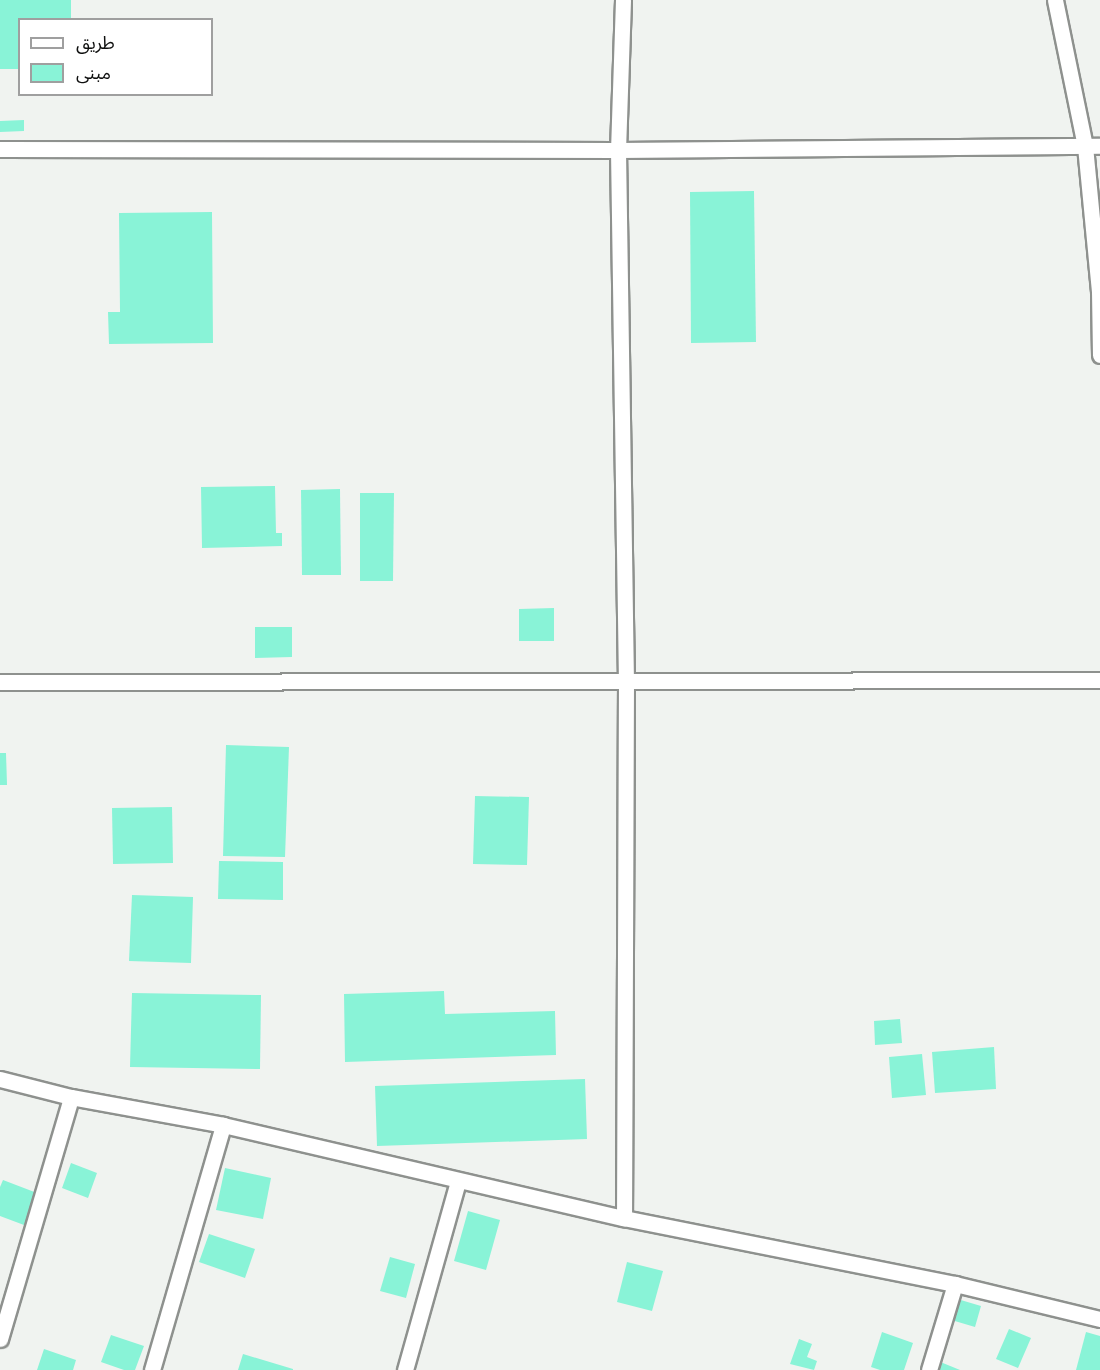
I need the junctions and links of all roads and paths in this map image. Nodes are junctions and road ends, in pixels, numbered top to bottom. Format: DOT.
graph roads {
  1 [pos="623,0"];
  2 [pos="1055,0"];
  3 [pos="1093,146"];
  4 [pos="0,149"];
  5 [pos="618,150"];
  6 [pos="1100,355"];
  7 [pos="1100,680"];
  8 [pos="626,681"];
  9 [pos="0,682"];
  10 [pos="0,1079"];
  11 [pos="71,1097"];
  12 [pos="223,1125"];
  13 [pos="458,1181"];
  14 [pos="624,1218"];
  15 [pos="955,1284"];
  16 [pos="1100,1319"];
  17 [pos="2,1329"];
  18 [pos="152,1370"];
  19 [pos="405,1370"];
  20 [pos="928,1370"];
  1 -- 5 [label="street"];
  2 -- 3 [label="street"];
  3 -- 5 [label="street"];
  3 -- 6 [label="street"];
  4 -- 5 [label="street"];
  5 -- 8 [label="street"];
  7 -- 8 [label="street"];
  8 -- 9 [label="street"];
  8 -- 14 [label="street"];
  10 -- 11 [label="street"];
  11 -- 12 [label="street"];
  11 -- 17 [label="street"];
  12 -- 13 [label="street"];
  12 -- 18 [label="street"];
  13 -- 14 [label="street"];
  13 -- 19 [label="street"];
  14 -- 15 [label="street"];
  15 -- 16 [label="street"];
  15 -- 20 [label="street"];
}
